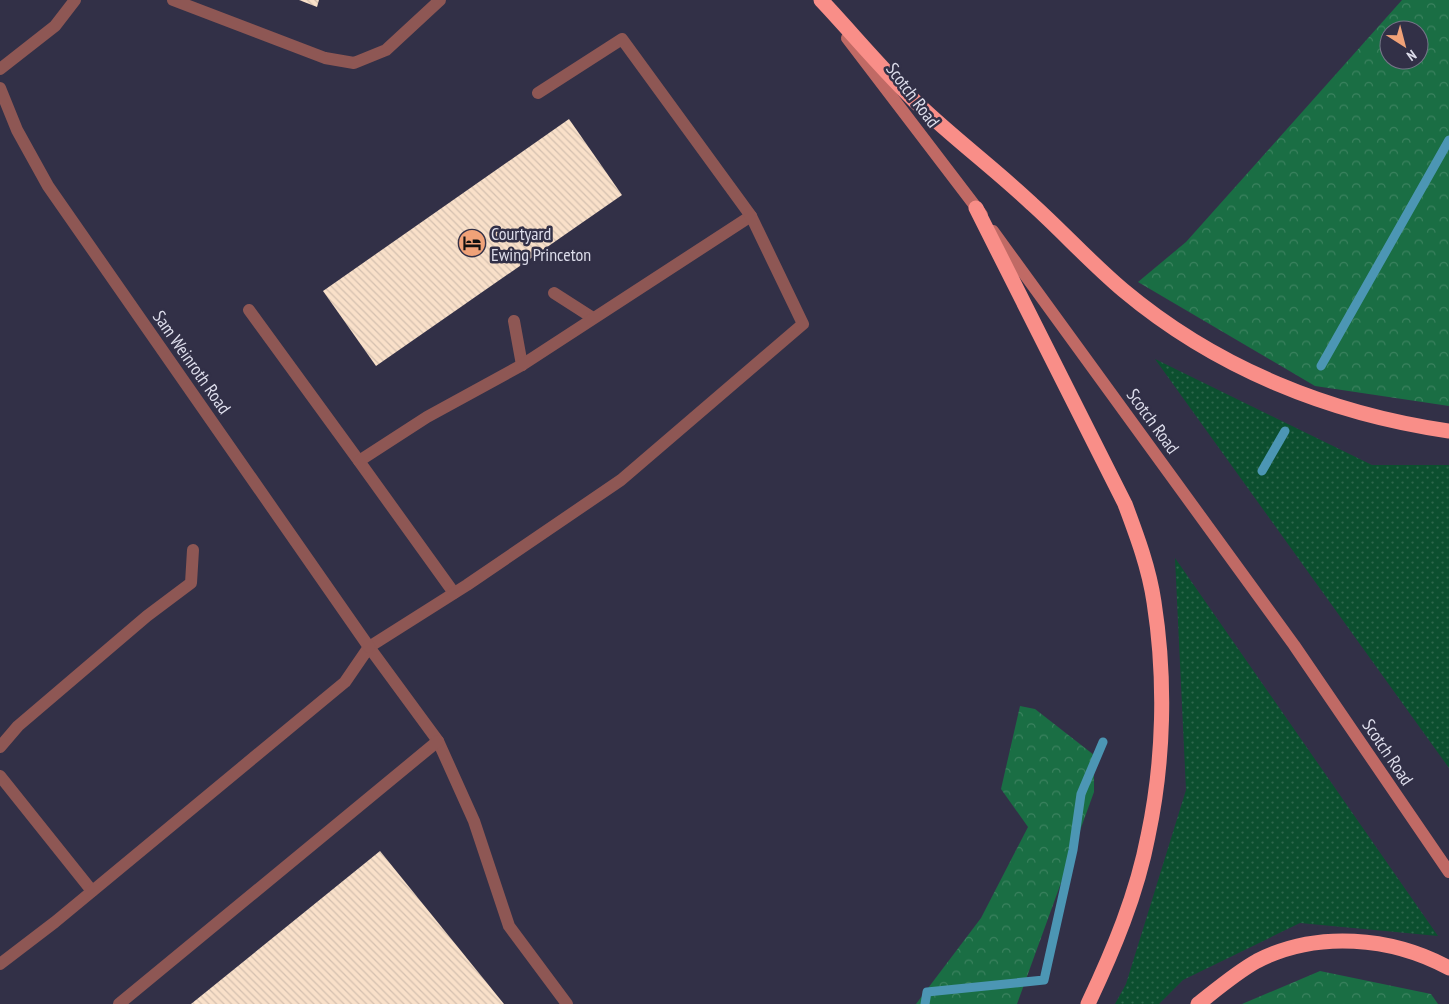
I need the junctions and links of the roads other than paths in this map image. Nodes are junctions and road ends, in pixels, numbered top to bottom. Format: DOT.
graph roads {
  1 [pos="75,0"];
  2 [pos="173,0"];
  3 [pos="440,0"];
  4 [pos="820,0"];
  5 [pos="0,69"];
  6 [pos="0,88"];
  7 [pos="538,93"];
  8 [pos="976,208"];
  9 [pos="751,216"];
  10 [pos="554,293"];
  11 [pos="249,310"];
  12 [pos="593,318"];
  13 [pos="514,320"];
  14 [pos="522,365"];
  15 [pos="1449,431"];
  16 [pos="359,461"];
  17 [pos="193,550"];
  18 [pos="454,593"];
  19 [pos="369,647"];
  20 [pos="438,741"];
  21 [pos="0,747"];
  22 [pos="0,776"];
  23 [pos="1449,872"];
  24 [pos="92,891"];
  25 [pos="0,964"];
  26 [pos="1449,968"];
  27 [pos="119,1004"];
  28 [pos="567,1004"];
  29 [pos="1088,1004"];
  30 [pos="1198,1004"];
  1 -- 5 [label="street"];
  2 -- 3 [label="street"];
  4 -- 8 [label="main road, Scotch Road"];
  4 -- 15 [label="highway"];
  6 -- 19 [label="street, Sam Weinroth Road"];
  7 -- 9 [label="street"];
  8 -- 23 [label="main road, Scotch Road"];
  8 -- 29 [label="highway"];
  9 -- 12 [label="street"];
  9 -- 18 [label="street"];
  10 -- 12 [label="street"];
  11 -- 16 [label="street"];
  12 -- 14 [label="street"];
  13 -- 14 [label="street"];
  14 -- 16 [label="street"];
  16 -- 18 [label="street"];
  17 -- 21 [label="street"];
  18 -- 19 [label="street"];
  19 -- 20 [label="street, Sam Weinroth Road"];
  19 -- 24 [label="street"];
  20 -- 27 [label="street"];
  20 -- 28 [label="street, Sam Weinroth Road"];
  22 -- 24 [label="street"];
  24 -- 25 [label="street"];
  26 -- 30 [label="highway"];
}
